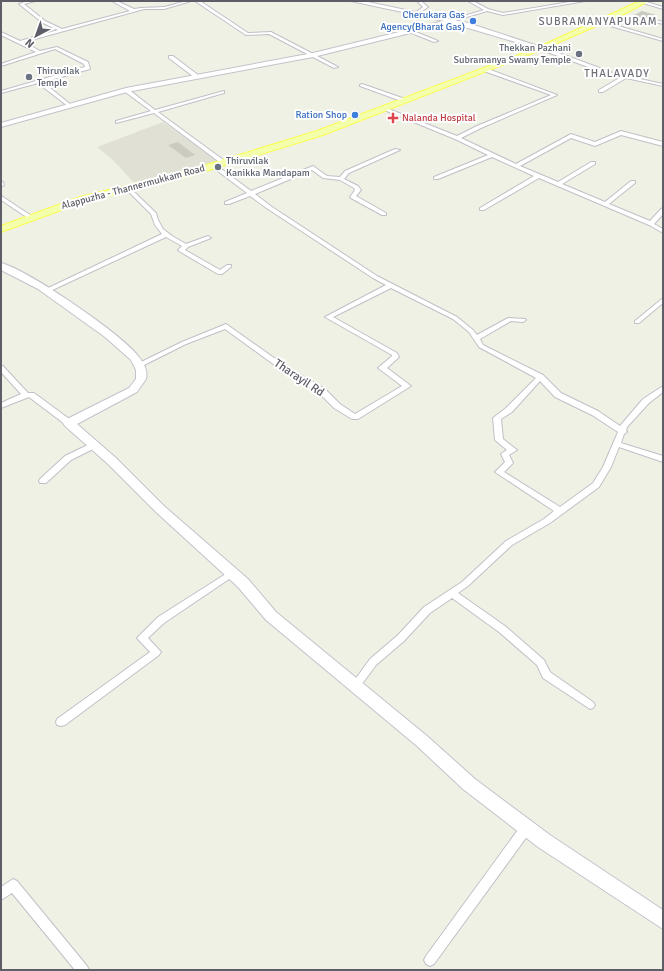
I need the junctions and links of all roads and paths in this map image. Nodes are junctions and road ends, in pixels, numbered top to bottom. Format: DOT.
graph roads {
  1 [pos="33,1"];
  2 [pos="114,1"];
  3 [pos="189,1"];
  4 [pos="197,1"];
  5 [pos="354,1"];
  6 [pos="419,1"];
  7 [pos="470,1"];
  8 [pos="583,1"];
  9 [pos="644,1"];
  10 [pos="663,8"];
  11 [pos="134,10"];
  12 [pos="487,10"];
  13 [pos="414,15"];
  14 [pos="657,21"];
  15 [pos="448,22"];
  16 [pos="602,22"];
  17 [pos="663,23"];
  18 [pos="62,31"];
  19 [pos="410,31"];
  20 [pos="1,33"];
  21 [pos="663,40"];
  22 [pos="20,42"];
  23 [pos="436,42"];
  24 [pos="541,48"];
  25 [pos="40,52"];
  26 [pos="313,55"];
  27 [pos="171,57"];
  28 [pos="1,65"];
  29 [pos="336,67"];
  30 [pos="486,70"];
  31 [pos="196,76"];
  32 [pos="625,77"];
  33 [pos="40,82"];
  34 [pos="362,85"];
  35 [pos="663,85"];
  36 [pos="126,90"];
  37 [pos="600,91"];
  38 [pos="1,92"];
  39 [pos="222,92"];
  40 [pos="406,101"];
  41 [pos="69,106"];
  42 [pos="384,109"];
  43 [pos="155,111"];
  44 [pos="118,122"];
  45 [pos="1,125"];
  46 [pos="457,138"];
  47 [pos="663,144"];
  48 [pos="397,150"];
  49 [pos="492,155"];
  50 [pos="224,163"];
  51 [pos="593,163"];
  52 [pos="214,166"];
  53 [pos="516,166"];
  54 [pos="538,176"];
  55 [pos="341,178"];
  56 [pos="436,178"];
  57 [pos="633,182"];
  58 [pos="558,184"];
  59 [pos="128,188"];
  60 [pos="251,193"];
  61 [pos="1,198"];
  62 [pos="227,203"];
  63 [pos="606,204"];
  64 [pos="482,209"];
  65 [pos="663,210"];
  66 [pos="384,214"];
  67 [pos="30,217"];
  68 [pos="651,224"];
  69 [pos="1,229"];
  70 [pos="663,231"];
  71 [pos="165,235"];
  72 [pos="208,238"];
  73 [pos="186,246"];
  74 [pos="1,266"];
  75 [pos="229,266"];
  76 [pos="390,286"];
  77 [pos="46,291"];
  78 [pos="663,300"];
  79 [pos="523,320"];
  80 [pos="637,322"];
  81 [pos="476,339"];
  82 [pos="140,364"];
  83 [pos="1,368"];
  84 [pos="540,377"];
  85 [pos="663,388"];
  86 [pos="26,395"];
  87 [pos="659,396"];
  88 [pos="1,406"];
  89 [pos="69,423"];
  90 [pos="623,432"];
  91 [pos="617,444"];
  92 [pos="94,445"];
  93 [pos="663,460"];
  94 [pos="43,481"];
  95 [pos="560,511"];
  96 [pos="232,573"];
  97 [pos="452,593"];
  98 [pos="356,685"];
  99 [pos="590,705"];
  100 [pos="61,722"];
  101 [pos="527,828"];
  102 [pos="1,894"];
  103 [pos="663,920"];
  104 [pos="430,960"];
  105 [pos="83,970"];
  1 -- 18 [label="street"];
  2 -- 11 [label="street"];
  3 -- 11 [label="street"];
  4 -- 26 [label="street"];
  5 -- 13 [label="main road"];
  6 -- 13 [label="street"];
  7 -- 12 [label="street"];
  8 -- 12 [label="street"];
  9 -- 10 [label="street"];
  9 -- 16 [label="main road, Alappuzha - Thannermukkam Road"];
  11 -- 18 [label="street"];
  12 -- 15 [label="street"];
  13 -- 15 [label="main road"];
  14 -- 17 [label="street"];
  15 -- 19 [label="main road"];
  15 -- 24 [label="main road"];
  16 -- 21 [label="street"];
  16 -- 24 [label="main road, Alappuzha - Thannermukkam Road"];
  18 -- 22 [label="street"];
  19 -- 23 [label="street"];
  19 -- 26 [label="main road"];
  20 -- 22 [label="street"];
  22 -- 25 [label="street"];
  24 -- 30 [label="main road, Alappuzha - Thannermukkam Road"];
  24 -- 32 [label="street"];
  25 -- 28 [label="street"];
  25 -- 33 [label="street"];
  26 -- 29 [label="street"];
  26 -- 31 [label="main road"];
  27 -- 31 [label="street"];
  30 -- 40 [label="main road, Alappuzha - Thannermukkam Road"];
  30 -- 46 [label="street"];
  31 -- 36 [label="main road"];
  32 -- 35 [label="street"];
  32 -- 37 [label="street"];
  33 -- 38 [label="street"];
  33 -- 41 [label="street"];
  34 -- 40 [label="street"];
  36 -- 41 [label="main road"];
  36 -- 43 [label="street"];
  39 -- 43 [label="street"];
  40 -- 42 [label="main road, Alappuzha - Thannermukkam Road"];
  41 -- 45 [label="main road"];
  42 -- 46 [label="street"];
  42 -- 50 [label="main road, Alappuzha - Thannermukkam Road"];
  43 -- 44 [label="street"];
  43 -- 50 [label="street"];
  46 -- 49 [label="street"];
  47 -- 53 [label="street"];
  48 -- 55 [label="street"];
  49 -- 53 [label="street"];
  49 -- 56 [label="street"];
  50 -- 52 [label="main road, Alappuzha - Thannermukkam Road"];
  51 -- 58 [label="street"];
  52 -- 59 [label="main road, Alappuzha - Thannermukkam Road"];
  52 -- 60 [label="street"];
  53 -- 54 [label="street"];
  54 -- 58 [label="street"];
  54 -- 64 [label="street"];
  55 -- 60 [label="street"];
  55 -- 66 [label="street"];
  57 -- 63 [label="street"];
  58 -- 63 [label="street"];
  59 -- 67 [label="main road, Alappuzha - Thannermukkam Road"];
  59 -- 71 [label="street"];
  60 -- 62 [label="street"];
  60 -- 76 [label="street"];
  61 -- 67 [label="street"];
  63 -- 68 [label="street"];
  65 -- 68 [label="street"];
  67 -- 69 [label="main road, Alappuzha - Thannermukkam Road"];
  68 -- 70 [label="street"];
  71 -- 73 [label="street"];
  71 -- 77 [label="street"];
  72 -- 73 [label="street"];
  73 -- 75 [label="street"];
  74 -- 77 [label="main road"];
  76 -- 81 [label="street"];
  76 -- 82 [label="street, Tharayil Rd"];
  77 -- 82 [label="main road"];
  78 -- 80 [label="street"];
  79 -- 81 [label="street"];
  81 -- 84 [label="street"];
  82 -- 89 [label="main road"];
  83 -- 86 [label="street"];
  84 -- 90 [label="street"];
  84 -- 95 [label="street"];
  85 -- 87 [label="street"];
  86 -- 88 [label="street"];
  86 -- 89 [label="street"];
  87 -- 90 [label="street"];
  89 -- 92 [label="main road"];
  90 -- 91 [label="street"];
  91 -- 93 [label="street"];
  91 -- 95 [label="street"];
  92 -- 94 [label="street"];
  92 -- 96 [label="main road"];
  95 -- 97 [label="street"];
  96 -- 98 [label="main road"];
  96 -- 100 [label="street"];
  97 -- 98 [label="street"];
  97 -- 99 [label="street"];
  98 -- 101 [label="main road"];
  101 -- 103 [label="main road"];
  101 -- 104 [label="street"];
  102 -- 105 [label="street"];
}
